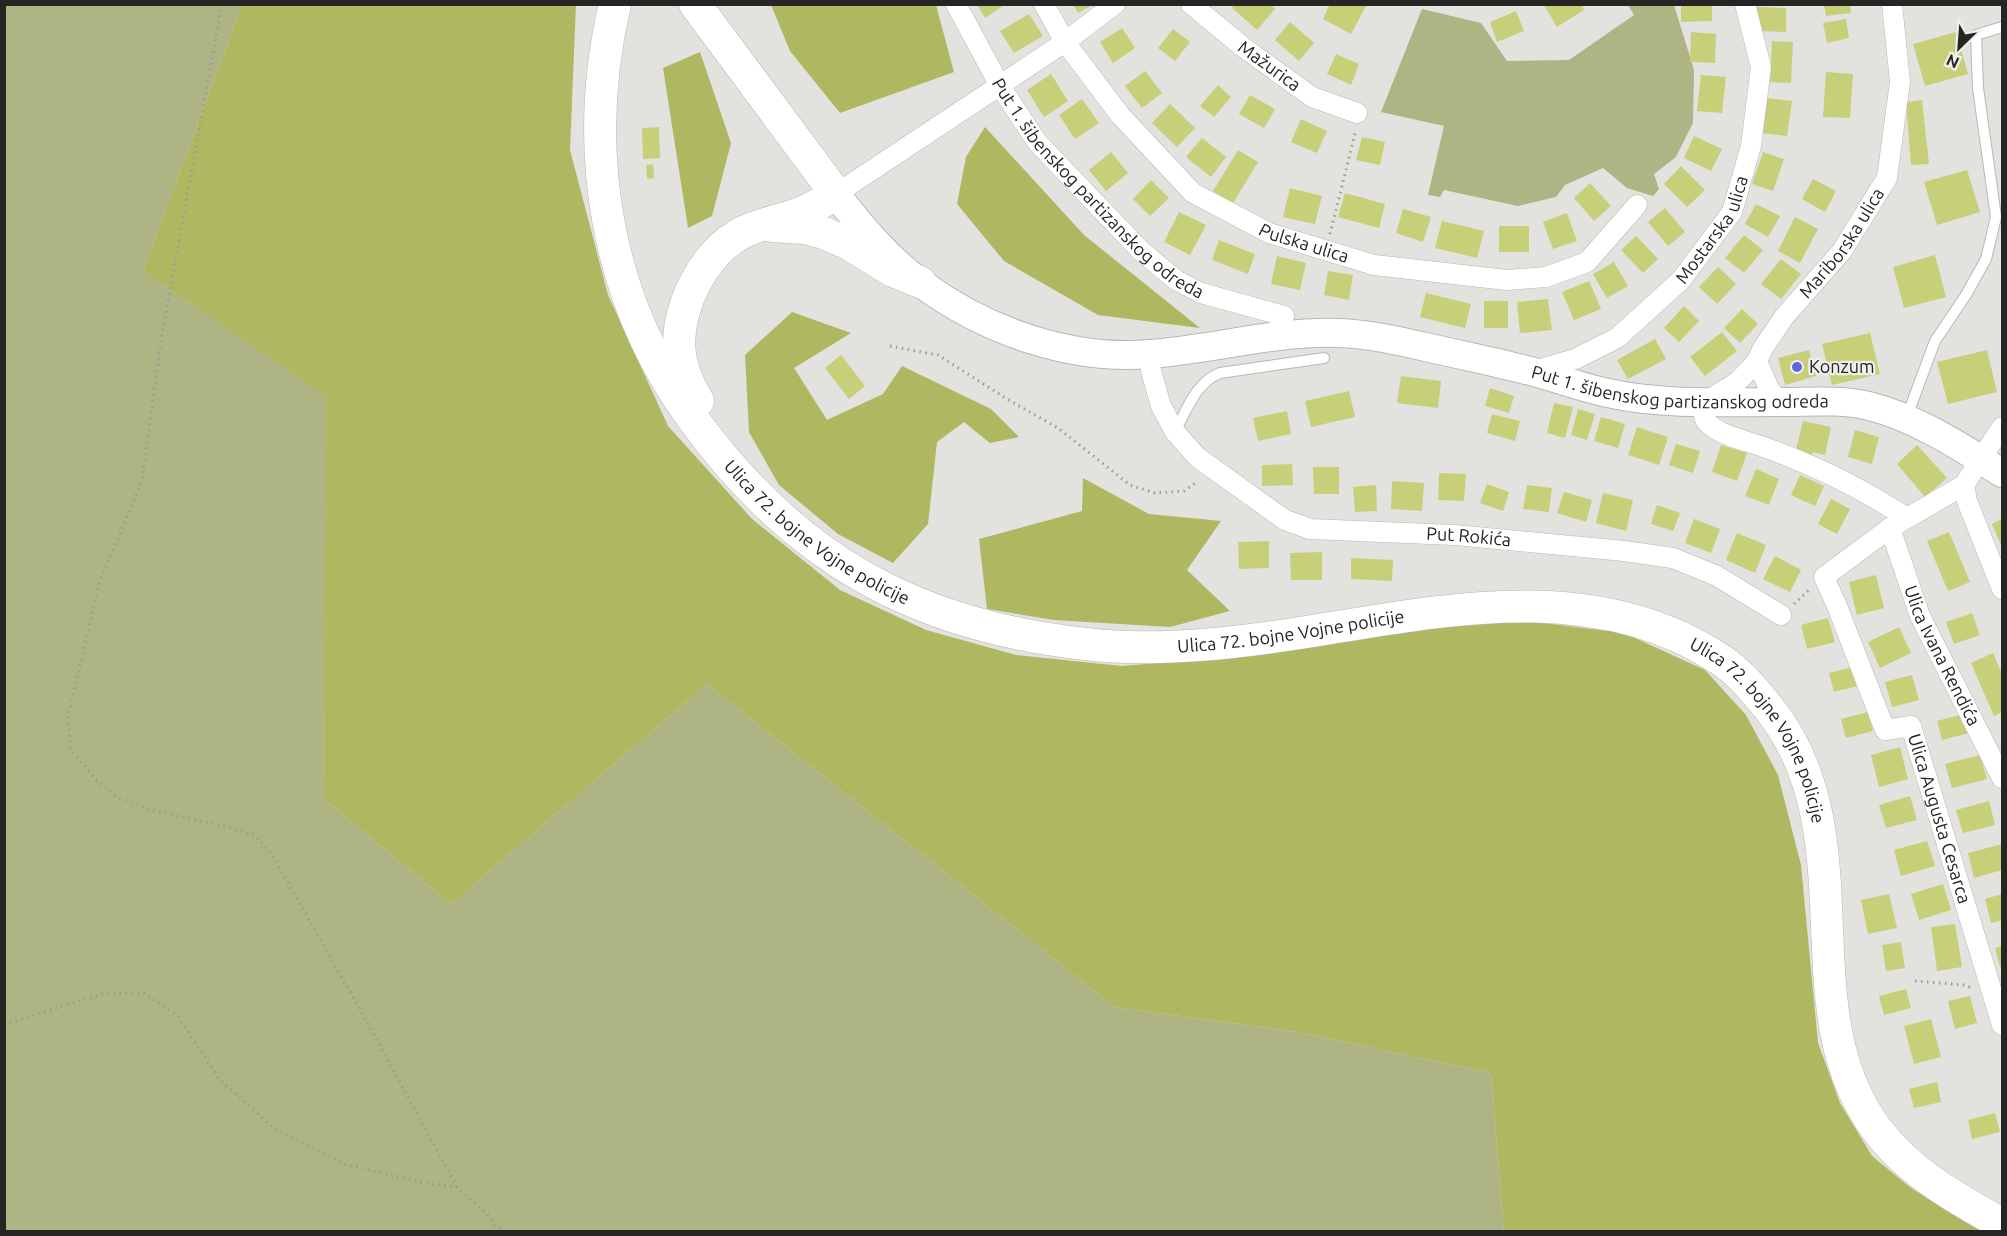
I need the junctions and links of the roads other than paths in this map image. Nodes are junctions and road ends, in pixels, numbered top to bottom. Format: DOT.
graph roads {
  1 [pos="615,4"];
  2 [pos="695,4"];
  3 [pos="722,4"];
  4 [pos="956,4"];
  5 [pos="1044,4"];
  6 [pos="1115,4"];
  7 [pos="1191,4"];
  8 [pos="1745,4"];
  9 [pos="1892,4"];
  10 [pos="2002,27"];
  11 [pos="1065,42"];
  12 [pos="1000,86"];
  13 [pos="760,90"];
  14 [pos="1357,113"];
  15 [pos="836,194"];
  16 [pos="1637,205"];
  17 [pos="759,226"];
  18 [pos="920,282"];
  19 [pos="1284,316"];
  20 [pos="1149,354"];
  21 [pos="1323,358"];
  22 [pos="1757,361"];
  23 [pos="1531,371"];
  24 [pos="1708,401"];
  25 [pos="1782,402"];
  26 [pos="1906,419"];
  27 [pos="2002,427"];
  28 [pos="1174,432"];
  29 [pos="717,452"];
  30 [pos="1992,466"];
  31 [pos="1964,485"];
  32 [pos="1907,518"];
  33 [pos="1890,528"];
  34 [pos="2002,589"];
  35 [pos="1781,615"];
  36 [pos="2002,778"];
  37 [pos="2002,1025"];
  38 [pos="2002,1224"];
  1 -- 29 [label="main road, Ulica 72. bojne Vojne policije"];
  2 -- 13 [label="main road"];
  3 -- 13 [label="main road"];
  4 -- 12 [label="street, Put 1. šibenskog partizanskog odreda"];
  5 -- 11 [label="street, Pulska ulica"];
  6 -- 11 [label="street"];
  7 -- 14 [label="street, Mažurica"];
  8 -- 23 [label="street, Mostarska ulica"];
  9 -- 22 [label="street, Mariborska ulica"];
  10 -- 26 [label="lane"];
  11 -- 12 [label="street"];
  11 -- 16 [label="street, Pulska ulica"];
  12 -- 15 [label="street"];
  12 -- 19 [label="street, Put 1. šibenskog partizanskog odreda"];
  13 -- 15 [label="main road"];
  15 -- 17 [label="main road"];
  15 -- 18 [label="street, Put 1. šibenskog partizanskog odreda"];
  17 -- 18 [label="main road"];
  17 -- 29 [label="main road"];
  18 -- 20 [label="street, Put 1. šibenskog partizanskog odreda"];
  20 -- 23 [label="street, Put 1. šibenskog partizanskog odreda"];
  20 -- 28 [label="street, Put Rokića"];
  21 -- 28 [label="lane"];
  22 -- 24 [label="street, Mariborska ulica"];
  22 -- 25 [label="street"];
  23 -- 24 [label="street, Put 1. šibenskog partizanskog odreda"];
  24 -- 25 [label="street, Put 1. šibenskog partizanskog odreda"];
  24 -- 32 [label="street"];
  25 -- 26 [label="street, Put 1. šibenskog partizanskog odreda"];
  26 -- 30 [label="street, Put 1. šibenskog partizanskog odreda"];
  27 -- 30 [label="street"];
  28 -- 35 [label="street, Put Rokića"];
  29 -- 38 [label="main road, Ulica 72. bojne Vojne policije"];
  30 -- 31 [label="street"];
  31 -- 32 [label="street"];
  31 -- 34 [label="street"];
  32 -- 33 [label="street"];
  33 -- 36 [label="street, Ulica Ivana Rendića"];
  33 -- 37 [label="street, Ulica Augusta Cesarca"];
}
